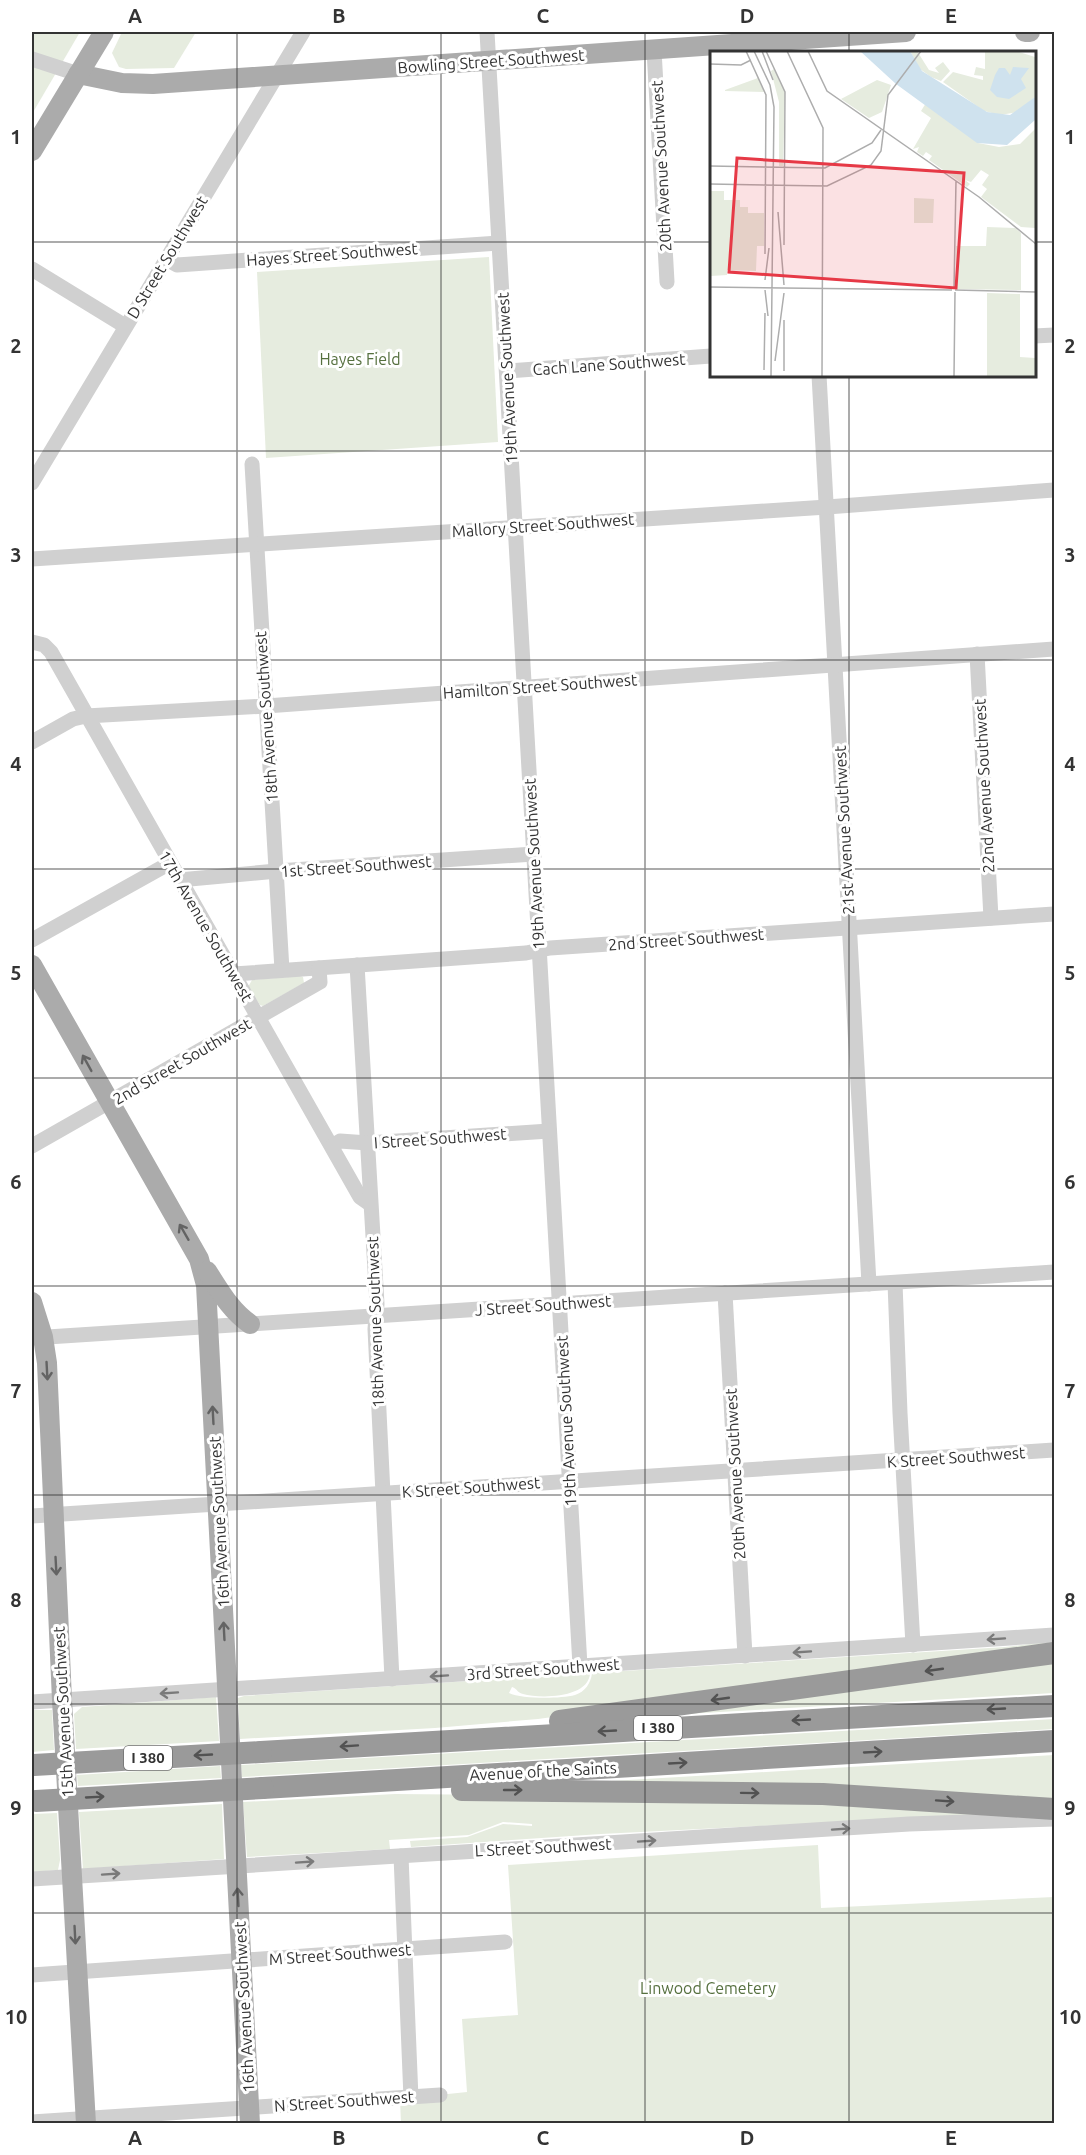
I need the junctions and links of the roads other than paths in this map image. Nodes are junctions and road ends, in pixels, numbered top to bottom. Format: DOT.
graph roads {
  1 [pos="104,32"];
  2 [pos="303,32"];
  3 [pos="487,32"];
  4 [pos="906,32"];
  5 [pos="1025,32"];
  6 [pos="1030,32"];
  7 [pos="800,46"];
  8 [pos="654,50"];
  9 [pos="32,59"];
  10 [pos="489,61"];
  11 [pos="78,74"];
  12 [pos="276,75"];
  13 [pos="32,151"];
  14 [pos="499,243"];
  15 [pos="166,259"];
  16 [pos="32,269"];
  17 [pos="668,282"];
  18 [pos="125,326"];
  19 [pos="1054,335"];
  20 [pos="1035,336"];
  21 [pos="710,356"];
  22 [pos="507,371"];
  23 [pos="819,376"];
  24 [pos="252,464"];
  25 [pos="32,483"];
  26 [pos="1054,490"];
  27 [pos="827,507"];
  28 [pos="515,527"];
  29 [pos="255,543"];
  30 [pos="32,559"];
  31 [pos="38,643"];
  32 [pos="1054,649"];
  33 [pos="977,654"];
  34 [pos="835,664"];
  35 [pos="524,687"];
  36 [pos="266,706"];
  37 [pos="86,716"];
  38 [pos="32,742"];
  39 [pos="534,854"];
  40 [pos="170,864"];
  41 [pos="277,871"];
  42 [pos="180,880"];
  43 [pos="1054,914"];
  44 [pos="991,918"];
  45 [pos="849,928"];
  46 [pos="32,940"];
  47 [pos="539,951"];
  48 [pos="32,965"];
  49 [pos="357,965"];
  50 [pos="319,968"];
  51 [pos="282,970"];
  52 [pos="234,974"];
  53 [pos="258,1017"];
  54 [pos="109,1102"];
  55 [pos="549,1131"];
  56 [pos="368,1143"];
  57 [pos="32,1146"];
  58 [pos="332,1146"];
  59 [pos="370,1204"];
  60 [pos="199,1258"];
  61 [pos="1054,1272"];
  62 [pos="895,1282"];
  63 [pos="869,1284"];
  64 [pos="725,1293"];
  65 [pos="32,1302"];
  66 [pos="560,1304"];
  67 [pos="376,1316"];
  68 [pos="250,1324"];
  69 [pos="209,1326"];
  70 [pos="37,1338"];
  71 [pos="1054,1450"];
  72 [pos="903,1460"];
  73 [pos="735,1470"];
  74 [pos="570,1480"];
  75 [pos="383,1494"];
  76 [pos="218,1504"];
  77 [pos="54,1514"];
  78 [pos="32,1516"];
  79 [pos="1054,1635"];
  80 [pos="913,1645"];
  81 [pos="1054,1653"];
  82 [pos="745,1656"];
  83 [pos="580,1666"];
  84 [pos="392,1679"];
  85 [pos="227,1689"];
  86 [pos="62,1700"];
  87 [pos="32,1702"];
  88 [pos="1054,1706"];
  89 [pos="1054,1741"];
  90 [pos="389,1744"];
  91 [pos="33,1765"];
  92 [pos="392,1780"];
  93 [pos="34,1801"];
  94 [pos="1054,1809"];
  95 [pos="1054,1819"];
  96 [pos="401,1856"];
  97 [pos="236,1866"];
  98 [pos="72,1877"];
  99 [pos="32,1880"];
  100 [pos="505,1942"];
  101 [pos="405,1949"];
  102 [pos="241,1960"];
  103 [pos="77,1972"];
  104 [pos="32,1975"];
  105 [pos="440,2095"];
  106 [pos="411,2098"];
  107 [pos="249,2115"];
  108 [pos="86,2121"];
  109 [pos="32,2122"];
  1 -- 11 [label="main road"];
  2 -- 12 [label="street, D Street Southwest"];
  3 -- 10 [label="street, 19th Avenue Southwest"];
  4 -- 7 [label="main road, Bowling Street Southwest"];
  5 -- 6 [label="main road"];
  7 -- 8 [label="main road, Bowling Street Southwest"];
  8 -- 10 [label="main road, Bowling Street Southwest"];
  8 -- 17 [label="street, 20th Avenue Southwest"];
  9 -- 11 [label="street"];
  10 -- 12 [label="main road, Bowling Street Southwest"];
  10 -- 14 [label="street, 19th Avenue Southwest"];
  11 -- 12 [label="main road, Bowling Street Southwest"];
  11 -- 13 [label="main road"];
  12 -- 15 [label="street, D Street Southwest"];
  14 -- 15 [label="street, Hayes Street Southwest"];
  14 -- 22 [label="street, 19th Avenue Southwest"];
  15 -- 18 [label="street, D Street Southwest"];
  16 -- 18 [label="street"];
  18 -- 25 [label="street, D Street Southwest"];
  19 -- 20 [label="street"];
  21 -- 22 [label="street, Cach Lane Southwest"];
  22 -- 28 [label="street, 19th Avenue Southwest"];
  23 -- 27 [label="street, 21st Avenue Southwest"];
  24 -- 29 [label="street, 18th Avenue Southwest"];
  26 -- 27 [label="street, Mallory Street Southwest"];
  27 -- 28 [label="street, Mallory Street Southwest"];
  27 -- 34 [label="street, 21st Avenue Southwest"];
  28 -- 29 [label="street, Mallory Street Southwest"];
  28 -- 35 [label="street, 19th Avenue Southwest"];
  29 -- 30 [label="street, Mallory Street Southwest"];
  29 -- 36 [label="street, 18th Avenue Southwest"];
  31 -- 37 [label="street, 17th Avenue Southwest"];
  32 -- 33 [label="street, Hamilton Street Southwest"];
  33 -- 34 [label="street, Hamilton Street Southwest"];
  33 -- 44 [label="street, 22nd Avenue Southwest"];
  34 -- 35 [label="street, Hamilton Street Southwest"];
  34 -- 45 [label="street, 21st Avenue Southwest"];
  35 -- 36 [label="street, Hamilton Street Southwest"];
  35 -- 39 [label="street, 19th Avenue Southwest"];
  36 -- 37 [label="street, Hamilton Street Southwest"];
  36 -- 41 [label="street, 18th Avenue Southwest"];
  37 -- 38 [label="street, Hamilton Street Southwest"];
  37 -- 40 [label="street, 17th Avenue Southwest"];
  39 -- 41 [label="street, 1st Street Southwest"];
  39 -- 47 [label="street, 19th Avenue Southwest"];
  40 -- 42 [label="street, 17th Avenue Southwest"];
  40 -- 46 [label="street"];
  41 -- 42 [label="street, 1st Street Southwest"];
  41 -- 51 [label="street, 18th Avenue Southwest"];
  42 -- 52 [label="street, 17th Avenue Southwest"];
  43 -- 44 [label="street, 2nd Street Southwest"];
  44 -- 45 [label="street, 2nd Street Southwest"];
  45 -- 47 [label="street, 2nd Street Southwest"];
  45 -- 63 [label="street, 21st Avenue Southwest"];
  47 -- 49 [label="street, 2nd Street Southwest"];
  47 -- 55 [label="street, 19th Avenue Southwest"];
  54 -- 48 [label="main road, 16th Avenue Southwest, one-way"];
  49 -- 50 [label="street, 2nd Street Southwest"];
  49 -- 56 [label="street, 18th Avenue Southwest"];
  50 -- 51 [label="street, 2nd Street Southwest"];
  50 -- 53 [label="street, 2nd Street Southwest"];
  51 -- 52 [label="street, 2nd Street Southwest"];
  52 -- 53 [label="street, 17th Avenue Southwest"];
  53 -- 54 [label="street, 2nd Street Southwest"];
  53 -- 58 [label="street, 17th Avenue Southwest"];
  54 -- 57 [label="street, 2nd Street Southwest"];
  60 -- 54 [label="main road, 16th Avenue Southwest, one-way"];
  55 -- 56 [label="street, I Street Southwest"];
  55 -- 66 [label="street, 19th Avenue Southwest"];
  56 -- 58 [label="street, I Street Southwest"];
  56 -- 59 [label="street, 18th Avenue Southwest"];
  58 -- 59 [label="street, 17th Avenue Southwest"];
  59 -- 67 [label="street, 18th Avenue Southwest"];
  60 -- 68 [label="main road"];
  60 -- 69 [label="main road, 16th Avenue Southwest"];
  61 -- 62 [label="street, J Street Southwest"];
  62 -- 63 [label="street, J Street Southwest"];
  62 -- 72 [label="street"];
  63 -- 64 [label="street, J Street Southwest"];
  64 -- 66 [label="street, J Street Southwest"];
  64 -- 73 [label="street, 20th Avenue Southwest"];
  65 -- 70 [label="main road, 15th Avenue Southwest"];
  66 -- 67 [label="street, J Street Southwest"];
  66 -- 74 [label="street, 19th Avenue Southwest"];
  67 -- 68 [label="street, J Street Southwest"];
  67 -- 75 [label="street, 18th Avenue Southwest"];
  68 -- 69 [label="street, J Street Southwest"];
  69 -- 70 [label="street, J Street Southwest"];
  76 -- 69 [label="main road, 16th Avenue Southwest, one-way"];
  70 -- 77 [label="main road, 15th Avenue Southwest, one-way"];
  71 -- 72 [label="street, K Street Southwest"];
  72 -- 73 [label="street, K Street Southwest"];
  72 -- 80 [label="street"];
  73 -- 74 [label="street, K Street Southwest"];
  73 -- 82 [label="street, 20th Avenue Southwest"];
  74 -- 75 [label="street, K Street Southwest"];
  74 -- 83 [label="street, 19th Avenue Southwest"];
  75 -- 76 [label="street, K Street Southwest"];
  75 -- 84 [label="street, 18th Avenue Southwest"];
  76 -- 77 [label="street, K Street Southwest"];
  85 -- 76 [label="main road, 16th Avenue Southwest, one-way"];
  77 -- 78 [label="street, K Street Southwest"];
  77 -- 86 [label="main road, 15th Avenue Southwest, one-way"];
  79 -- 80 [label="street, 3rd Street Southwest, one-way"];
  80 -- 82 [label="street, 3rd Street Southwest, one-way"];
  81 -- 90 [label="highway, one-way"];
  82 -- 83 [label="street, 3rd Street Southwest"];
  83 -- 84 [label="street, 3rd Street Southwest, one-way"];
  84 -- 85 [label="street, 3rd Street Southwest"];
  85 -- 86 [label="street, 3rd Street Southwest, one-way"];
  85 -- 97 [label="main road, 16th Avenue Southwest"];
  86 -- 87 [label="street, 3rd Street Southwest"];
  86 -- 98 [label="main road, 15th Avenue Southwest"];
  88 -- 90 [label="highway, I 380, one-way"];
  92 -- 89 [label="highway, Avenue of the Saints / I 380, one-way"];
  90 -- 91 [label="highway, I 380, one-way, bridge"];
  93 -- 92 [label="highway, Avenue of the Saints / I 380, one-way, bridge"];
  92 -- 94 [label="highway, one-way"];
  96 -- 95 [label="street, L Street Southwest, one-way"];
  97 -- 96 [label="street, L Street Southwest, one-way"];
  96 -- 101 [label="street"];
  98 -- 97 [label="street, L Street Southwest, one-way"];
  102 -- 97 [label="main road, 16th Avenue Southwest, one-way"];
  98 -- 99 [label="street, L Street Southwest"];
  98 -- 103 [label="main road, 15th Avenue Southwest, one-way"];
  100 -- 101 [label="street, M Street Southwest"];
  101 -- 102 [label="street, M Street Southwest"];
  101 -- 106 [label="street"];
  102 -- 103 [label="street, M Street Southwest"];
  102 -- 107 [label="main road, 16th Avenue Southwest"];
  103 -- 104 [label="street, M Street Southwest"];
  103 -- 108 [label="main road, 15th Avenue Southwest"];
  105 -- 106 [label="street, N Street Southwest"];
  106 -- 107 [label="street, N Street Southwest"];
  107 -- 108 [label="street, N Street Southwest"];
  108 -- 109 [label="street, N Street Southwest"];
}
